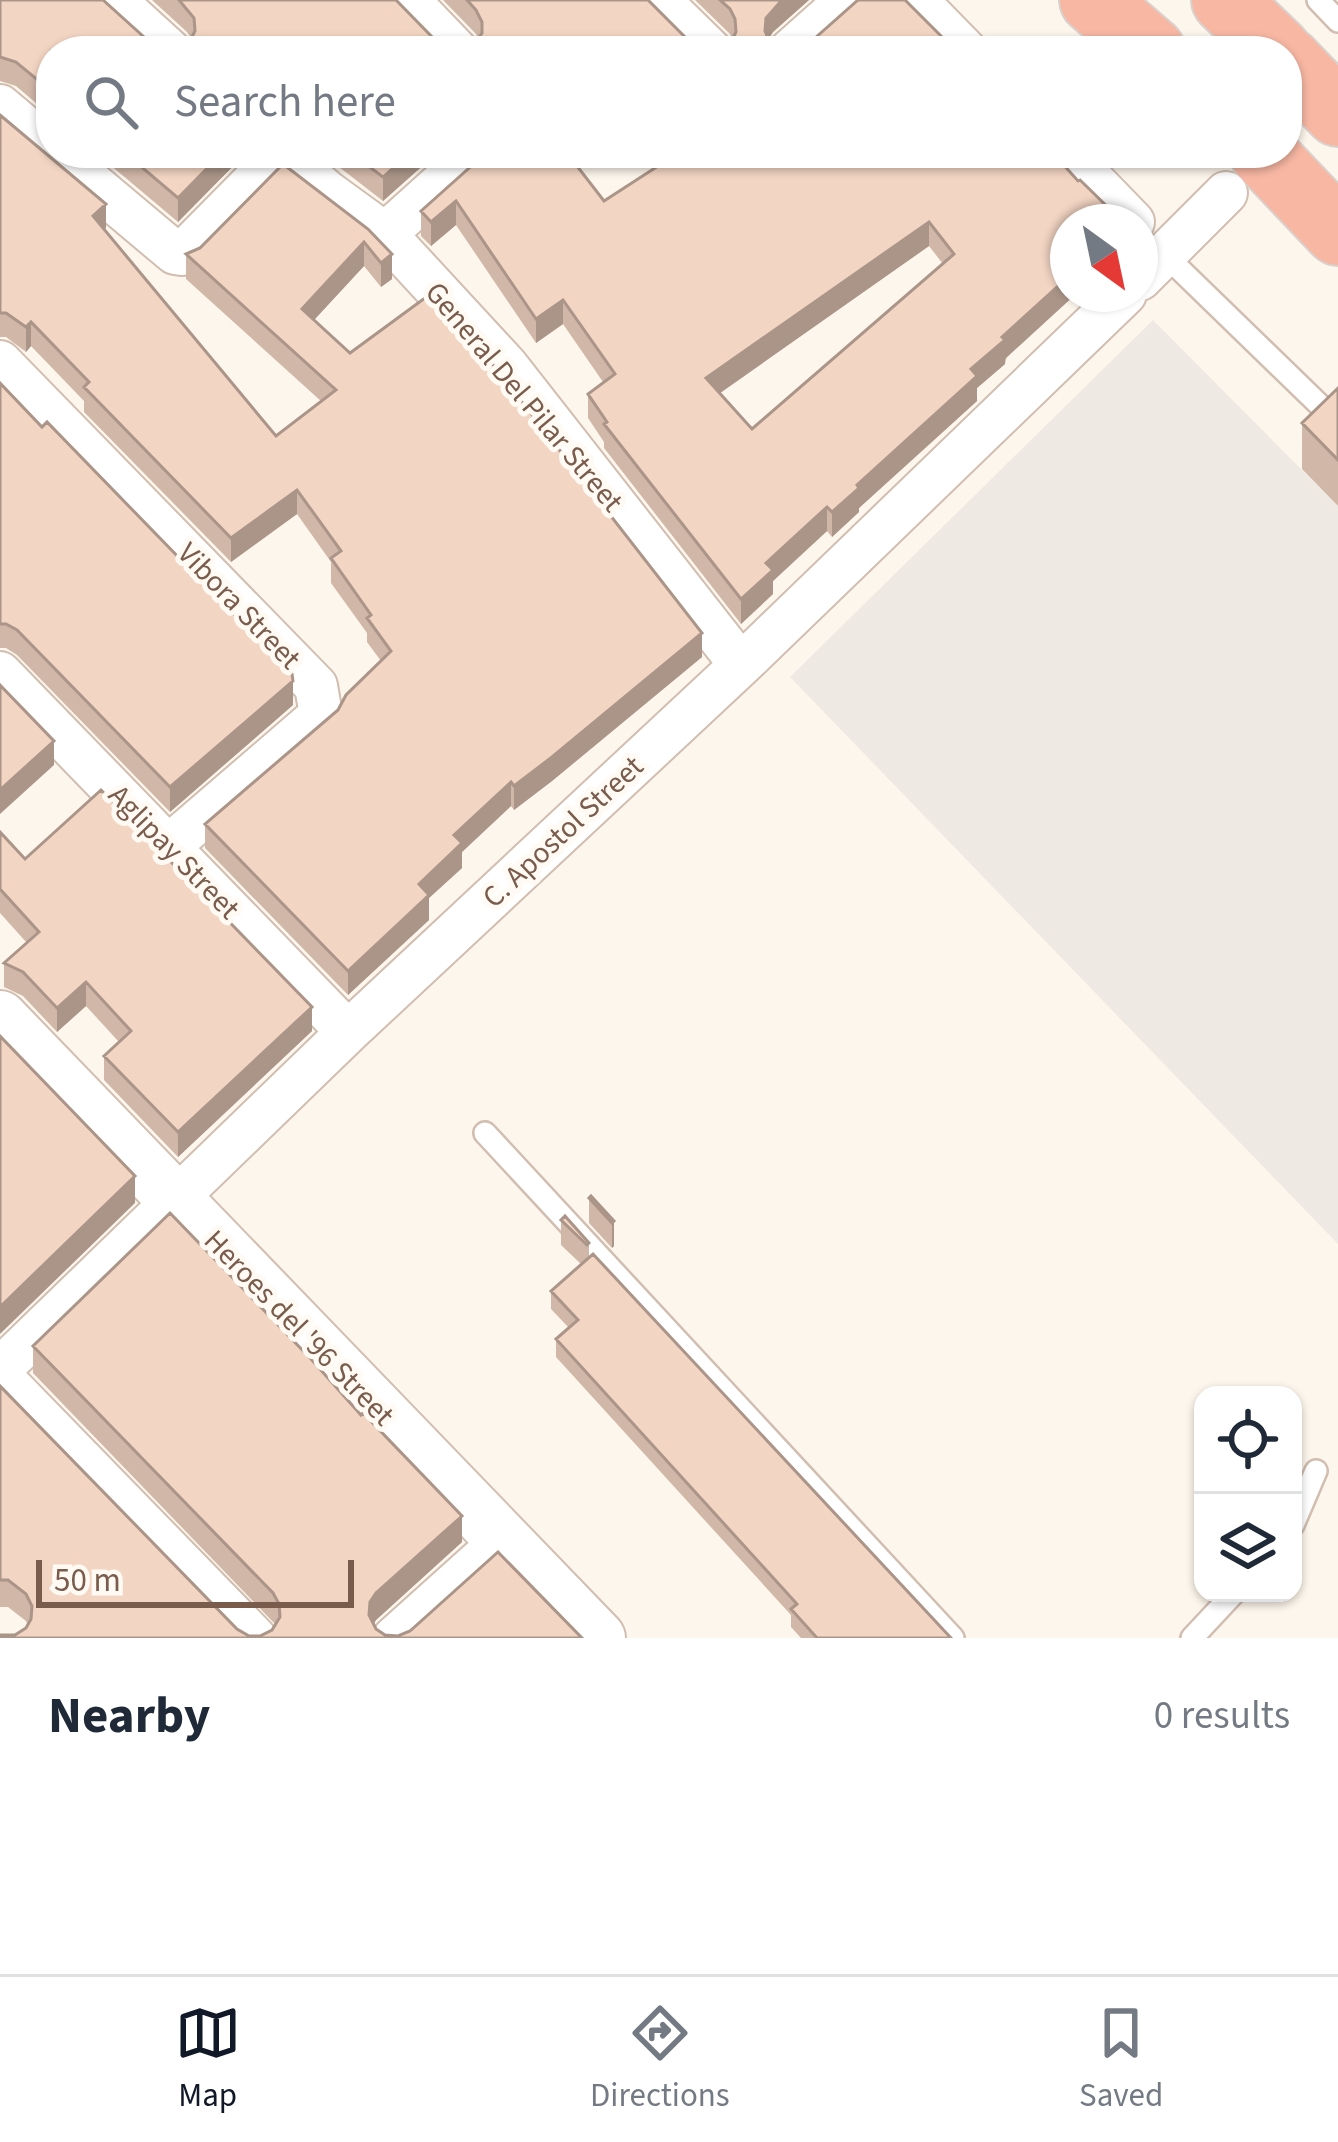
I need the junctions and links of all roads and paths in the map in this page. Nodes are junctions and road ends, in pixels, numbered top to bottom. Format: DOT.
graph roads {
  1 [pos="114,0"];
  2 [pos="407,0"];
  3 [pos="847,0"];
  4 [pos="916,0"];
  5 [pos="1093,0"];
  6 [pos="1112,0"];
  7 [pos="1229,0"];
  8 [pos="1318,0"];
  9 [pos="154,36"];
  10 [pos="442,36"];
  11 [pos="807,36"];
  12 [pos="951,36"];
  13 [pos="1135,36"];
  14 [pos="1148,36"];
  15 [pos="1274,36"];
  16 [pos="1301,36"];
  17 [pos="1302,63"];
  18 [pos="0,106"];
  19 [pos="1338,113"];
  20 [pos="36,136"];
  21 [pos="74,168"];
  22 [pos="267,168"];
  23 [pos="299,168"];
  24 [pos="458,168"];
  25 [pos="1081,168"];
  26 [pos="1245,173"];
  27 [pos="1116,204"];
  28 [pos="1338,232"];
  29 [pos="385,234"];
  30 [pos="1158,246"];
  31 [pos="1158,263"];
  32 [pos="1106,312"];
  33 [pos="0,362"];
  34 [pos="1333,418"];
  35 [pos="741,665"];
  36 [pos="0,673"];
  37 [pos="169,847"];
  38 [pos="0,1018"];
  39 [pos="348,1032"];
  40 [pos="484,1132"];
  41 [pos="175,1200"];
  42 [pos="0,1373"];
  43 [pos="1316,1471"];
  44 [pos="1302,1504"];
  45 [pos="503,1540"];
  46 [pos="1226,1602"];
  47 [pos="255,1638"];
  48 [pos="394,1638"];
  49 [pos="598,1638"];
  50 [pos="953,1638"];
  51 [pos="1192,1638"];
  1 -- 9 [label="street"];
  2 -- 10 [label="street"];
  3 -- 11 [label="street"];
  4 -- 12 [label="street"];
  5 -- 13 [label="highway"];
  6 -- 14 [label="highway"];
  7 -- 15 [label="highway"];
  8 -- 16 [label="lane"];
  17 -- 19 [label="highway"];
  18 -- 20 [label="street"];
  21 -- 22 [label="street"];
  23 -- 29 [label="street, General Del Pilar Street"];
  24 -- 29 [label="street"];
  25 -- 27 [label="street"];
  26 -- 28 [label="highway"];
  26 -- 30 [label="street"];
  29 -- 35 [label="street, General Del Pilar Street"];
  31 -- 34 [label="lane"];
  32 -- 35 [label="street, C. Apostol Street"];
  33 -- 37 [label="street, Vibora Street"];
  35 -- 39 [label="street, C. Apostol Street"];
  36 -- 37 [label="street, Aglipay Street"];
  37 -- 39 [label="street, Aglipay Street"];
  38 -- 41 [label="street, Heroes del '96 Street"];
  39 -- 41 [label="street, C. Apostol Street"];
  40 -- 50 [label="lane"];
  41 -- 42 [label="street, C. Apostol Street"];
  41 -- 45 [label="street, Heroes del '96 Street"];
  42 -- 47 [label="street"];
  43 -- 44 [label="lane"];
  45 -- 48 [label="street"];
  45 -- 49 [label="street, Heroes del '96 Street"];
  46 -- 51 [label="lane"];
}
